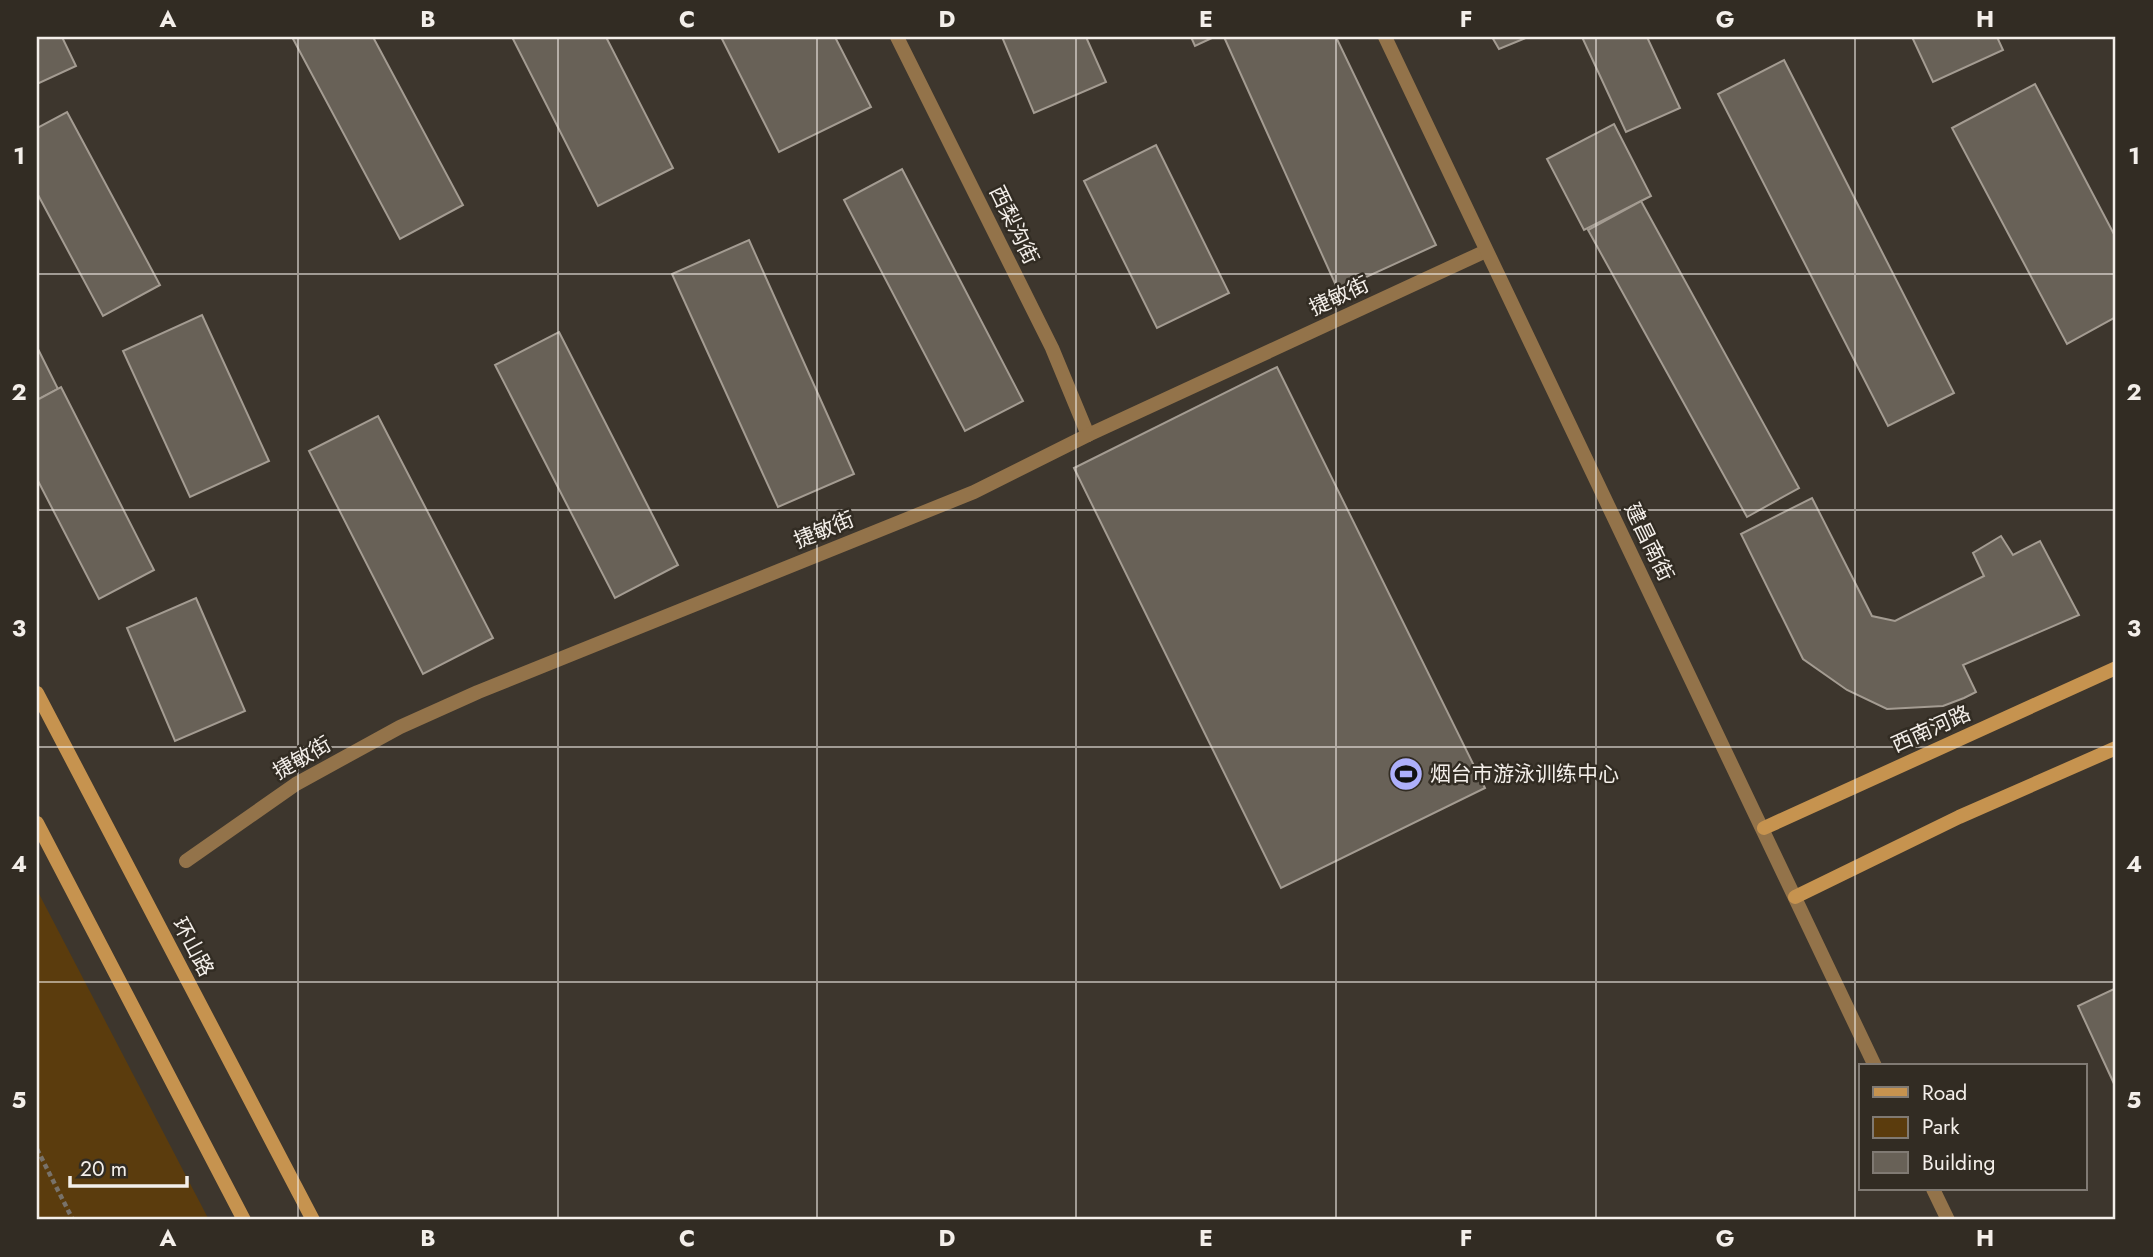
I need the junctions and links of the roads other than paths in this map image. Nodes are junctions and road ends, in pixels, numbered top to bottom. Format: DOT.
graph roads {
  1 [pos="897,37"];
  2 [pos="1385,37"];
  3 [pos="1486,251"];
  4 [pos="1088,435"];
  5 [pos="2116,668"];
  6 [pos="37,693"];
  7 [pos="2116,748"];
  8 [pos="37,823"];
  9 [pos="1764,828"];
  10 [pos="186,861"];
  11 [pos="1795,897"];
  12 [pos="1874,1064"];
  13 [pos="1933,1190"];
  14 [pos="244,1220"];
  15 [pos="313,1220"];
  16 [pos="1948,1220"];
  1 -- 4 [label="street, 西梨沟街"];
  2 -- 3 [label="street, 建昌南街"];
  3 -- 4 [label="street, 捷敏街"];
  3 -- 9 [label="street, 建昌南街"];
  4 -- 10 [label="street, 捷敏街"];
  5 -- 9 [label="main road, 西南河路"];
  6 -- 15 [label="main road, 环山路"];
  7 -- 11 [label="main road"];
  8 -- 14 [label="main road"];
  9 -- 11 [label="street, 建昌南街"];
  11 -- 12 [label="street, 建昌南街"];
  13 -- 16 [label="street"];
}
